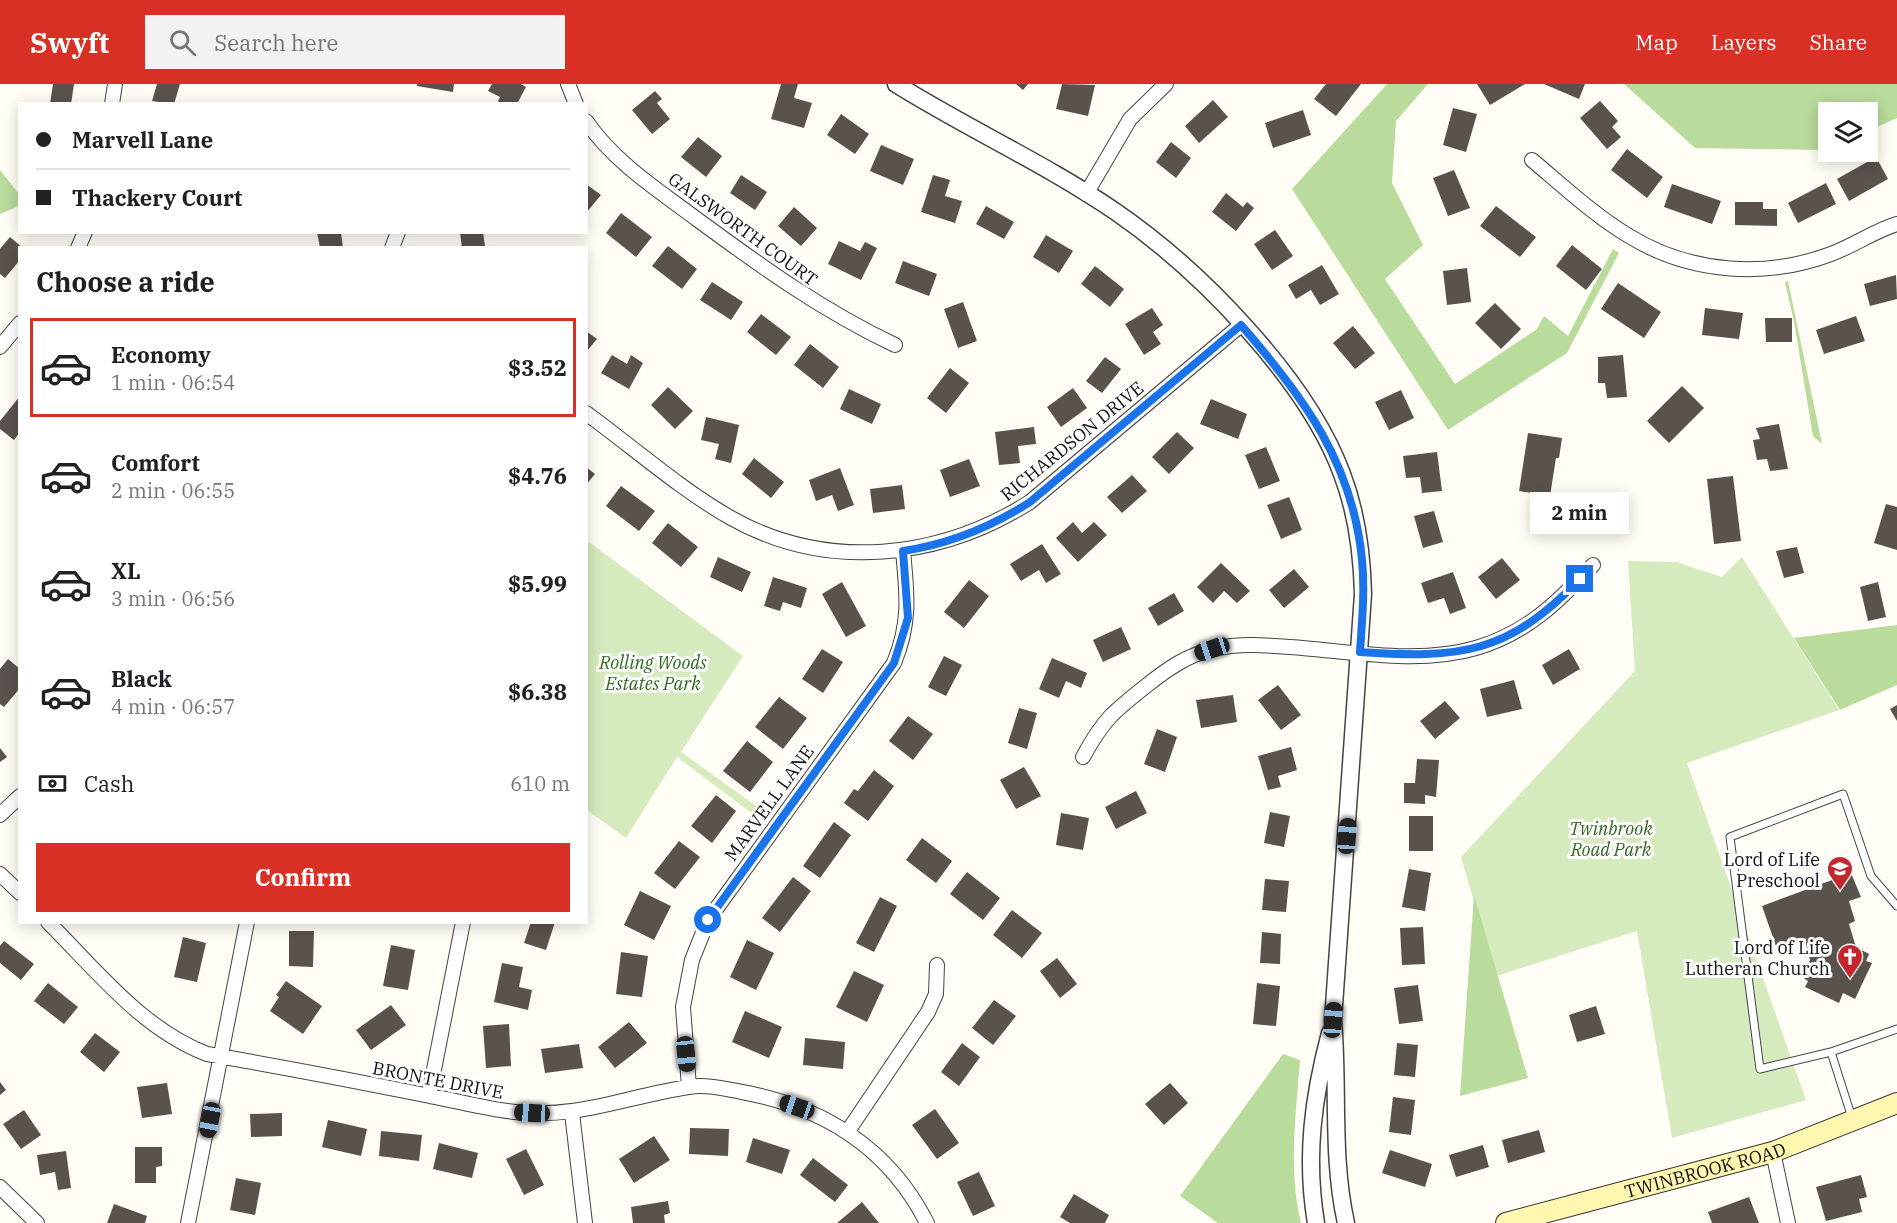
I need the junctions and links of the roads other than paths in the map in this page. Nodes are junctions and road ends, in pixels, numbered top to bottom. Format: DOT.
graph roads {
  1 [pos="115,84"];
  2 [pos="568,84"];
  3 [pos="896,84"];
  4 [pos="1166,84"];
  5 [pos="112,102"];
  6 [pos="575,102"];
  7 [pos="588,124"];
  8 [pos="1532,160"];
  9 [pos="1086,194"];
  10 [pos="1897,224"];
  11 [pos="18,325"];
  12 [pos="1241,325"];
  13 [pos="894,345"];
  14 [pos="0,347"];
  15 [pos="588,414"];
  16 [pos="903,551"];
  17 [pos="1593,565"];
  18 [pos="1360,652"];
  19 [pos="1083,757"];
  20 [pos="18,797"];
  21 [pos="0,815"];
  22 [pos="0,874"];
  23 [pos="18,891"];
  24 [pos="1897,906"];
  25 [pos="50,924"];
  26 [pos="247,924"];
  27 [pos="463,924"];
  28 [pos="937,964"];
  29 [pos="1333,1020"];
  30 [pos="1897,1029"];
  31 [pos="1831,1052"];
  32 [pos="222,1056"];
  33 [pos="689,1087"];
  34 [pos="429,1095"];
  35 [pos="1897,1103"];
  36 [pos="572,1113"];
  37 [pos="1853,1120"];
  38 [pos="848,1131"];
  39 [pos="1773,1152"];
  40 [pos="0,1186"];
  41 [pos="37,1223"];
  42 [pos="188,1223"];
  43 [pos="585,1223"];
  44 [pos="927,1223"];
  45 [pos="1316,1223"];
  46 [pos="1346,1223"];
  47 [pos="1506,1223"];
  48 [pos="1788,1223"];
  1 -- 5 [label="street"];
  2 -- 6 [label="street"];
  3 -- 9 [label="street"];
  4 -- 9 [label="street"];
  7 -- 13 [label="street, GALSWORTH COURT"];
  8 -- 10 [label="street"];
  9 -- 12 [label="street"];
  11 -- 14 [label="street"];
  12 -- 16 [label="street, RICHARDSON DRIVE"];
  12 -- 18 [label="street"];
  15 -- 16 [label="street, RICHARDSON DRIVE"];
  16 -- 33 [label="street, MARVELL LANE"];
  17 -- 18 [label="street"];
  18 -- 19 [label="street"];
  18 -- 29 [label="street"];
  20 -- 21 [label="street"];
  22 -- 23 [label="street"];
  24 -- 31 [label="lane"];
  25 -- 32 [label="street, BRONTE DRIVE"];
  26 -- 32 [label="street"];
  27 -- 34 [label="street"];
  28 -- 38 [label="street"];
  29 -- 45 [label="street"];
  29 -- 46 [label="street"];
  30 -- 31 [label="lane"];
  31 -- 37 [label="lane"];
  32 -- 34 [label="street, BRONTE DRIVE"];
  32 -- 42 [label="street"];
  33 -- 36 [label="street, BRONTE DRIVE"];
  33 -- 38 [label="street, BRONTE DRIVE"];
  34 -- 36 [label="street, BRONTE DRIVE"];
  35 -- 37 [label="main road, TWINBROOK ROAD"];
  36 -- 43 [label="street"];
  37 -- 39 [label="main road, TWINBROOK ROAD"];
  38 -- 44 [label="street, BRONTE DRIVE"];
  39 -- 47 [label="main road, TWINBROOK ROAD"];
  39 -- 48 [label="street"];
  40 -- 41 [label="street"];
}
